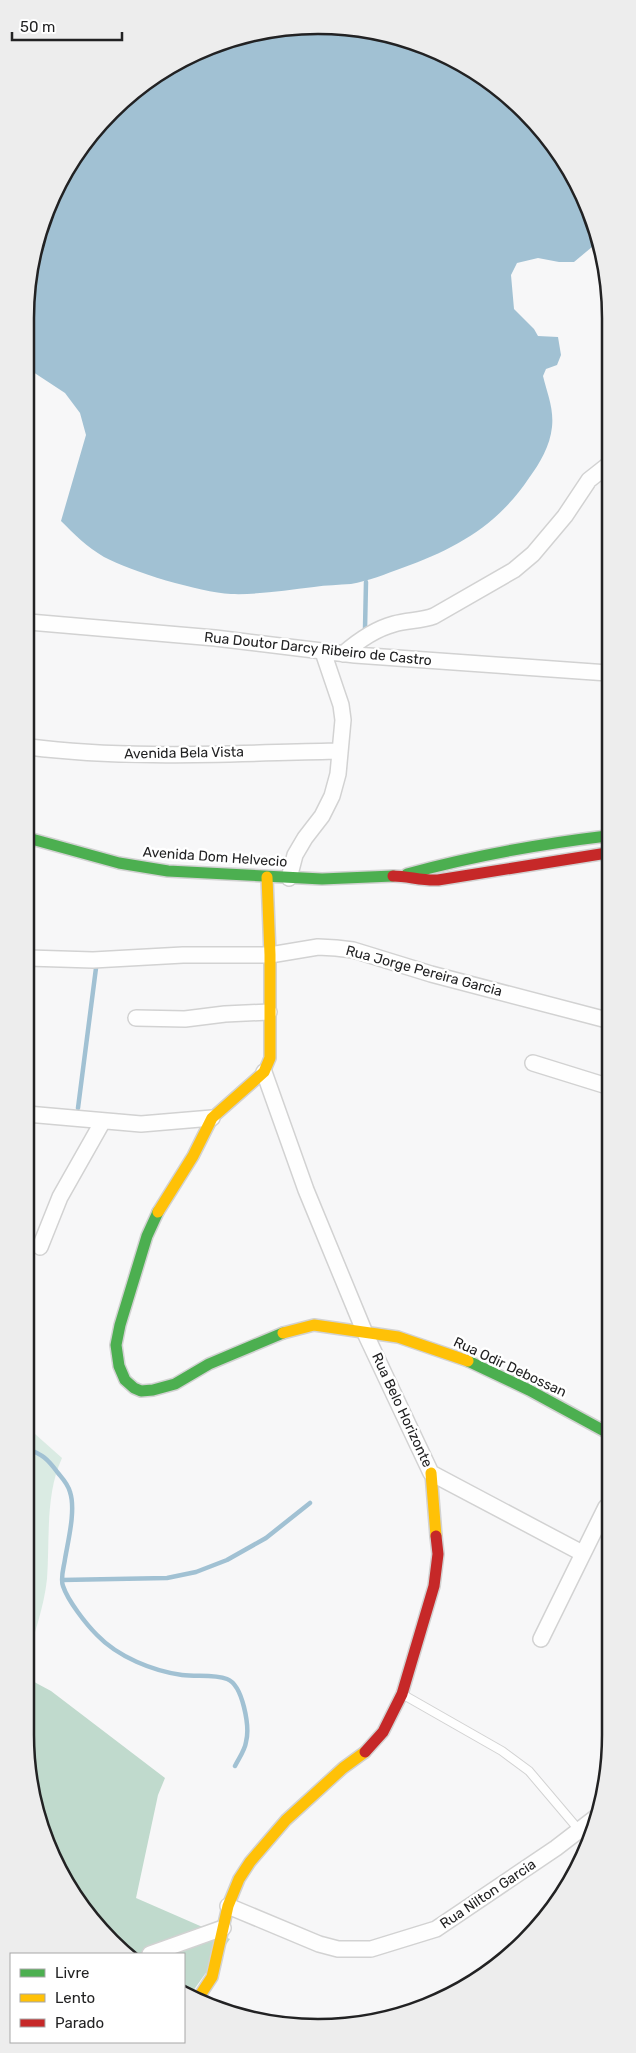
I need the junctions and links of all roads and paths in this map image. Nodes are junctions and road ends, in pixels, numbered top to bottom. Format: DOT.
graph roads {
  1 [pos="602,470"];
  2 [pos="34,622"];
  3 [pos="323,652"];
  4 [pos="342,654"];
  5 [pos="602,672"];
  6 [pos="34,748"];
  7 [pos="340,751"];
  8 [pos="602,837"];
  9 [pos="34,840"];
  10 [pos="602,854"];
  11 [pos="402,876"];
  12 [pos="267,877"];
  13 [pos="290,878"];
  14 [pos="270,954"];
  15 [pos="34,958"];
  16 [pos="269,1012"];
  17 [pos="136,1018"];
  18 [pos="602,1019"];
  19 [pos="533,1063"];
  20 [pos="264,1072"];
  21 [pos="602,1084"];
  22 [pos="34,1115"];
  23 [pos="212,1118"];
  24 [pos="103,1121"];
  25 [pos="40,1247"];
  26 [pos="365,1333"];
  27 [pos="602,1430"];
  28 [pos="431,1474"];
  29 [pos="602,1515"];
  30 [pos="582,1554"];
  31 [pos="541,1639"];
  32 [pos="402,1694"];
  33 [pos="588,1823"];
  34 [pos="579,1830"];
  35 [pos="228,1906"];
  36 [pos="223,1928"];
  37 [pos="153,1953"];
  38 [pos="201,1994"];
  1 -- 4 [label="street"];
  2 -- 3 [label="street, Rua Doutor Darcy Ribeiro de Castro"];
  3 -- 4 [label="street, Rua Doutor Darcy Ribeiro de Castro"];
  3 -- 7 [label="street"];
  4 -- 5 [label="street, Rua Doutor Darcy Ribeiro de Castro"];
  6 -- 7 [label="street, Avenida Bela Vista"];
  7 -- 13 [label="street"];
  8 -- 11 [label="street"];
  9 -- 12 [label="street, Avenida Dom Helvecio"];
  10 -- 11 [label="street"];
  11 -- 13 [label="street, Avenida Dom Helvecio"];
  12 -- 13 [label="street, Avenida Dom Helvecio"];
  12 -- 14 [label="street"];
  14 -- 15 [label="street, Rua Jorge Pereira Garcia"];
  14 -- 16 [label="street"];
  14 -- 18 [label="street, Rua Jorge Pereira Garcia"];
  16 -- 17 [label="street"];
  16 -- 20 [label="street"];
  19 -- 21 [label="street"];
  20 -- 23 [label="street"];
  20 -- 26 [label="street, Rua Belo Horizonte"];
  22 -- 24 [label="street"];
  23 -- 24 [label="street"];
  23 -- 26 [label="street, Rua Odir Debossan"];
  24 -- 25 [label="street"];
  26 -- 27 [label="street, Rua Odir Debossan"];
  26 -- 28 [label="street, Rua Belo Horizonte"];
  28 -- 30 [label="street, Rua Belo Horizonte"];
  28 -- 32 [label="street"];
  29 -- 30 [label="street"];
  30 -- 31 [label="street"];
  32 -- 34 [label="lane"];
  32 -- 35 [label="street"];
  33 -- 34 [label="street, Rua Nilton Garcia"];
  34 -- 35 [label="street, Rua Nilton Garcia"];
  35 -- 36 [label="street"];
  36 -- 37 [label="street"];
  36 -- 38 [label="street"];
}
